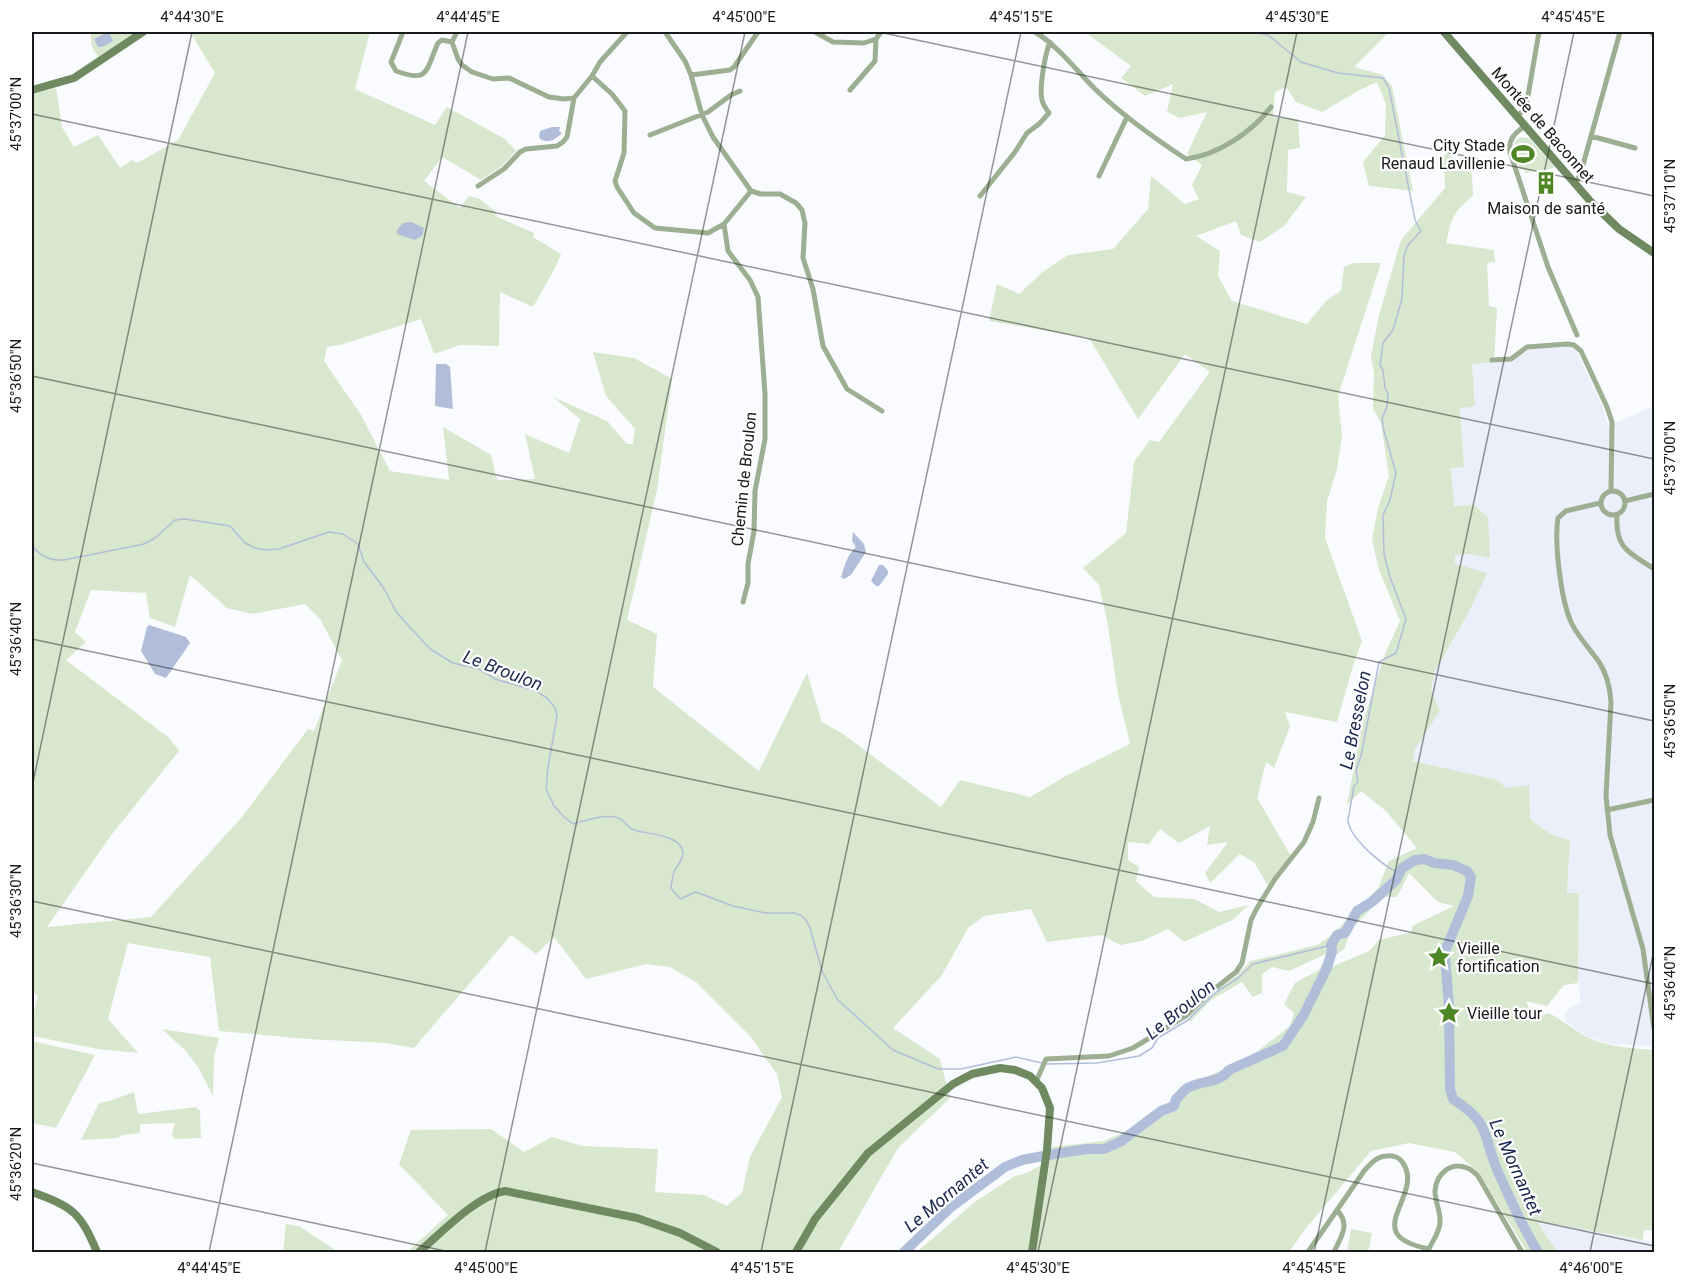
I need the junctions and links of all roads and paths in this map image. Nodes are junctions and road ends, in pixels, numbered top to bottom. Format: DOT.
graph roads {
  1 [pos="143,32"];
  2 [pos="403,32"];
  3 [pos="457,32"];
  4 [pos="627,32"];
  5 [pos="665,32"];
  6 [pos="758,32"];
  7 [pos="815,32"];
  8 [pos="881,32"];
  9 [pos="1035,32"];
  10 [pos="1444,32"];
  11 [pos="1539,32"];
  12 [pos="1620,32"];
  13 [pos="1651,32"];
  14 [pos="1654,36"];
  15 [pos="876,39"];
  16 [pos="452,42"];
  17 [pos="1050,42"];
  18 [pos="691,75"];
  19 [pos="592,76"];
  20 [pos="32,90"];
  21 [pos="850,90"];
  22 [pos="740,91"];
  23 [pos="574,98"];
  24 [pos="1271,107"];
  25 [pos="702,115"];
  26 [pos="1127,117"];
  27 [pos="1517,117"];
  28 [pos="1525,126"];
  29 [pos="650,135"];
  30 [pos="1591,136"];
  31 [pos="1635,148"];
  32 [pos="1099,176"];
  33 [pos="1575,185"];
  34 [pos="478,186"];
  35 [pos="751,191"];
  36 [pos="980,196"];
  37 [pos="724,224"];
  38 [pos="1654,253"];
  39 [pos="1577,335"];
  40 [pos="1492,360"];
  41 [pos="882,411"];
  42 [pos="1611,490"];
  43 [pos="1654,494"];
  44 [pos="1625,501"];
  45 [pos="1600,503"];
  46 [pos="1617,515"];
  47 [pos="1654,569"];
  48 [pos="743,602"];
  49 [pos="1319,798"];
  50 [pos="1654,800"];
  51 [pos="1607,810"];
  52 [pos="1654,1029"];
  53 [pos="1036,1082"];
  54 [pos="32,1192"];
  55 [pos="1337,1210"];
  56 [pos="1429,1251"];
  57 [pos="97,1252"];
  58 [pos="419,1252"];
  59 [pos="717,1252"];
  60 [pos="796,1252"];
  61 [pos="1032,1252"];
  62 [pos="1308,1252"];
  63 [pos="1334,1252"];
  64 [pos="1522,1252"];
  1 -- 20 [label="street"];
  2 -- 16 [label="street"];
  3 -- 16 [label="street"];
  4 -- 19 [label="street"];
  5 -- 18 [label="street"];
  6 -- 18 [label="street"];
  7 -- 15 [label="street"];
  8 -- 15 [label="street"];
  9 -- 17 [label="street"];
  10 -- 27 [label="street, Montée de Baconnet"];
  11 -- 27 [label="street"];
  12 -- 30 [label="street"];
  13 -- 14 [label="street"];
  15 -- 21 [label="street"];
  16 -- 23 [label="street"];
  17 -- 26 [label="street"];
  17 -- 36 [label="street"];
  18 -- 25 [label="street"];
  19 -- 23 [label="street"];
  19 -- 37 [label="street"];
  22 -- 25 [label="street"];
  23 -- 34 [label="street"];
  24 -- 26 [label="street"];
  25 -- 29 [label="street"];
  25 -- 35 [label="street"];
  26 -- 32 [label="street"];
  27 -- 28 [label="street, Montée de Baconnet"];
  28 -- 33 [label="street, Montée de Baconnet"];
  28 -- 39 [label="street"];
  30 -- 31 [label="street"];
  30 -- 33 [label="street"];
  33 -- 38 [label="street, Montée de Baconnet"];
  35 -- 37 [label="street"];
  35 -- 41 [label="street"];
  37 -- 48 [label="street, Chemin de Broulon"];
  40 -- 42 [label="street"];
  42 -- 44 [label="street"];
  42 -- 45 [label="street"];
  43 -- 44 [label="street"];
  44 -- 46 [label="street"];
  45 -- 46 [label="street"];
  45 -- 51 [label="street"];
  46 -- 47 [label="street"];
  49 -- 53 [label="street"];
  50 -- 51 [label="street"];
  51 -- 52 [label="street"];
  53 -- 60 [label="street"];
  53 -- 61 [label="street"];
  54 -- 57 [label="street"];
  55 -- 56 [label="street"];
  55 -- 62 [label="street"];
  55 -- 63 [label="street"];
  56 -- 64 [label="street"];
  58 -- 59 [label="street"];
}
